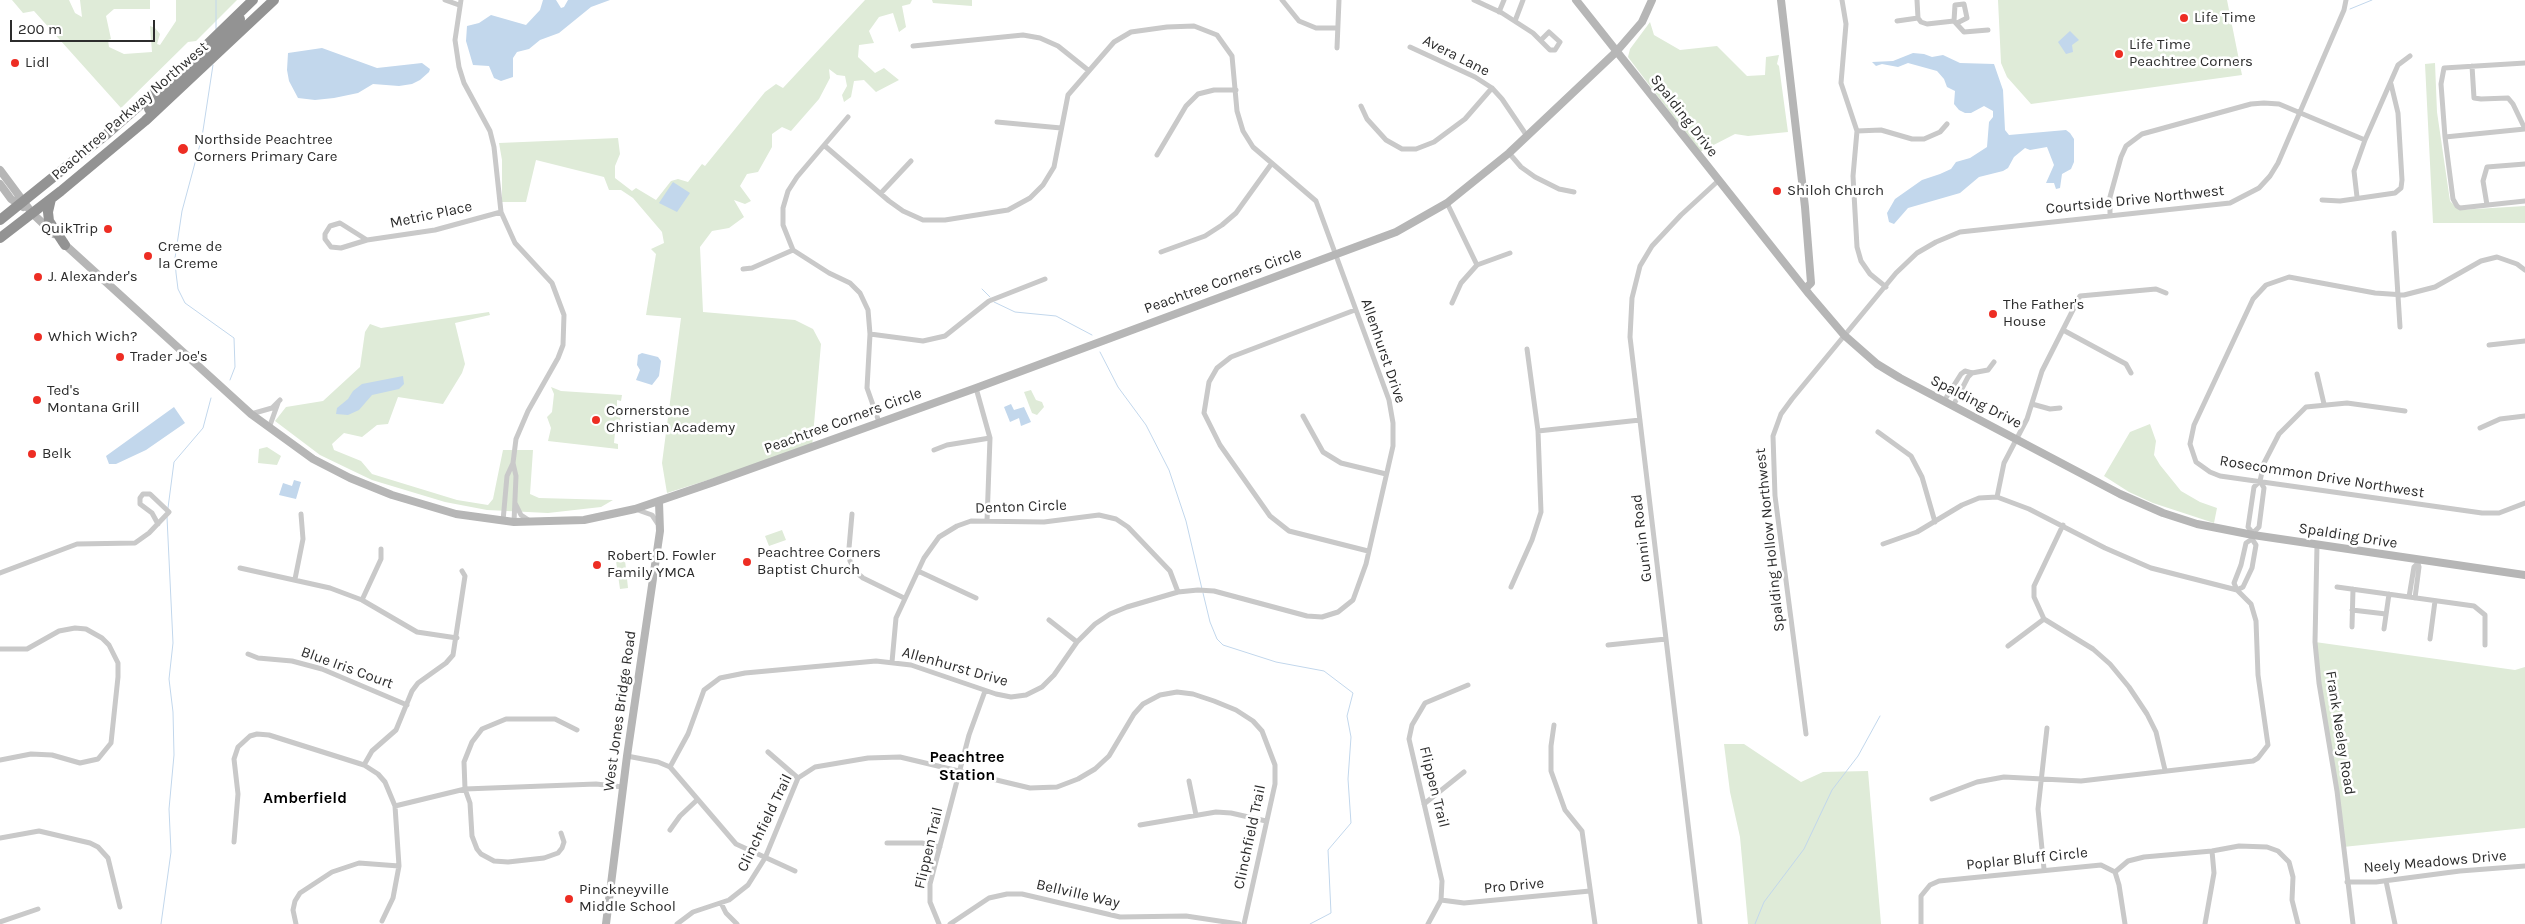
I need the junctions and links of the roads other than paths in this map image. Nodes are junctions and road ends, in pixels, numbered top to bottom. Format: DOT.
graph roads {
  1 [pos="274,0"];
  2 [pos="445,0"];
  3 [pos="1282,0"];
  4 [pos="1339,0"];
  5 [pos="1474,0"];
  6 [pos="1504,0"];
  7 [pos="1523,0"];
  8 [pos="1576,0"];
  9 [pos="1652,0"];
  10 [pos="1781,0"];
  11 [pos="1842,0"];
  12 [pos="1917,0"];
  13 [pos="2346,0"];
  14 [pos="251,2"];
  15 [pos="460,3"];
  16 [pos="1499,12"];
  17 [pos="1918,18"];
  18 [pos="1515,21"];
  19 [pos="1897,21"];
  20 [pos="1337,28"];
  21 [pos="1988,30"];
  22 [pos="1541,40"];
  23 [pos="913,46"];
  24 [pos="1410,47"];
  25 [pos="1337,48"];
  26 [pos="1616,52"];
  27 [pos="2410,56"];
  28 [pos="2525,63"];
  29 [pos="2472,66"];
  30 [pos="1088,70"];
  31 [pos="2391,84"];
  32 [pos="1492,88"];
  33 [pos="1236,90"];
  34 [pos="1361,106"];
  35 [pos="2300,113"];
  36 [pos="848,117"];
  37 [pos="997,122"];
  38 [pos="1947,124"];
  39 [pos="138,127"];
  40 [pos="1061,128"];
  41 [pos="2525,129"];
  42 [pos="1857,132"];
  43 [pos="1527,136"];
  44 [pos="2445,137"];
  45 [pos="2365,140"];
  46 [pos="825,146"];
  47 [pos="1509,153"];
  48 [pos="1157,155"];
  49 [pos="911,161"];
  50 [pos="1272,163"];
  51 [pos="2525,164"];
  52 [pos="0,170"];
  53 [pos="1718,181"];
  54 [pos="0,184"];
  55 [pos="1574,192"];
  56 [pos="881,193"];
  57 [pos="2357,197"];
  58 [pos="51,198"];
  59 [pos="2322,200"];
  60 [pos="2525,201"];
  61 [pos="1446,203"];
  62 [pos="21,204"];
  63 [pos="2488,205"];
  64 [pos="501,212"];
  65 [pos="32,213"];
  66 [pos="2110,216"];
  67 [pos="0,220"];
  68 [pos="2394,233"];
  69 [pos="0,238"];
  70 [pos="367,240"];
  71 [pos="65,245"];
  72 [pos="793,250"];
  73 [pos="1161,252"];
  74 [pos="1510,253"];
  75 [pos="1336,254"];
  76 [pos="1477,265"];
  77 [pos="743,268"];
  78 [pos="2525,270"];
  79 [pos="1045,279"];
  80 [pos="1886,286"];
  81 [pos="1805,289"];
  82 [pos="2166,293"];
  83 [pos="2399,295"];
  84 [pos="1452,303"];
  85 [pos="1355,310"];
  86 [pos="2400,327"];
  87 [pos="2063,330"];
  88 [pos="870,334"];
  89 [pos="1844,335"];
  90 [pos="2525,341"];
  91 [pos="2489,345"];
  92 [pos="1527,349"];
  93 [pos="1994,362"];
  94 [pos="1972,373"];
  95 [pos="2132,373"];
  96 [pos="2317,374"];
  97 [pos="976,388"];
  98 [pos="1944,401"];
  99 [pos="2032,404"];
  100 [pos="2324,404"];
  101 [pos="1953,406"];
  102 [pos="272,408"];
  103 [pos="2060,408"];
  104 [pos="2405,411"];
  105 [pos="251,414"];
  106 [pos="1303,416"];
  107 [pos="2525,416"];
  108 [pos="1640,420"];
  109 [pos="261,422"];
  110 [pos="879,422"];
  111 [pos="269,428"];
  112 [pos="2480,428"];
  113 [pos="1538,431"];
  114 [pos="1878,432"];
  115 [pos="990,438"];
  116 [pos="2017,439"];
  117 [pos="934,450"];
  118 [pos="513,463"];
  119 [pos="1386,474"];
  120 [pos="2260,481"];
  121 [pos="1997,498"];
  122 [pos="515,502"];
  123 [pos="659,502"];
  124 [pos="2525,503"];
  125 [pos="2251,508"];
  126 [pos="635,509"];
  127 [pos="2262,509"];
  128 [pos="301,514"];
  129 [pos="852,514"];
  130 [pos="503,520"];
  131 [pos="986,521"];
  132 [pos="514,522"];
  133 [pos="532,522"];
  134 [pos="1935,522"];
  135 [pos="158,524"];
  136 [pos="2063,525"];
  137 [pos="660,531"];
  138 [pos="2252,536"];
  139 [pos="1883,544"];
  140 [pos="2317,545"];
  141 [pos="381,549"];
  142 [pos="1368,551"];
  143 [pos="2417,562"];
  144 [pos="240,568"];
  145 [pos="462,571"];
  146 [pos="918,571"];
  147 [pos="0,573"];
  148 [pos="2523,575"];
  149 [pos="295,579"];
  150 [pos="1511,587"];
  151 [pos="2337,587"];
  152 [pos="2353,589"];
  153 [pos="2237,590"];
  154 [pos="1178,592"];
  155 [pos="2389,594"];
  156 [pos="2412,597"];
  157 [pos="904,598"];
  158 [pos="976,598"];
  159 [pos="362,600"];
  160 [pos="2435,601"];
  161 [pos="2352,610"];
  162 [pos="2386,614"];
  163 [pos="2044,619"];
  164 [pos="1049,620"];
  165 [pos="2352,627"];
  166 [pos="2384,629"];
  167 [pos="457,638"];
  168 [pos="1666,639"];
  169 [pos="2430,640"];
  170 [pos="1077,642"];
  171 [pos="2485,645"];
  172 [pos="1608,646"];
  173 [pos="2008,646"];
  174 [pos="0,649"];
  175 [pos="248,654"];
  176 [pos="892,662"];
  177 [pos="1468,684"];
  178 [pos="985,691"];
  179 [pos="407,705"];
  180 [pos="1554,725"];
  181 [pos="2047,728"];
  182 [pos="577,730"];
  183 [pos="1806,734"];
  184 [pos="768,752"];
  185 [pos="627,756"];
  186 [pos="0,760"];
  187 [pos="364,765"];
  188 [pos="670,767"];
  189 [pos="2165,770"];
  190 [pos="1464,772"];
  191 [pos="959,773"];
  192 [pos="798,778"];
  193 [pos="2041,778"];
  194 [pos="1189,781"];
  195 [pos="623,787"];
  196 [pos="465,789"];
  197 [pos="1932,799"];
  198 [pos="697,800"];
  199 [pos="1424,804"];
  200 [pos="395,806"];
  201 [pos="1196,815"];
  202 [pos="1266,821"];
  203 [pos="1140,825"];
  204 [pos="670,830"];
  205 [pos="561,833"];
  206 [pos="0,838"];
  207 [pos="234,842"];
  208 [pos="887,843"];
  209 [pos="940,847"];
  210 [pos="2212,851"];
  211 [pos="765,858"];
  212 [pos="398,866"];
  213 [pos="2525,866"];
  214 [pos="2044,869"];
  215 [pos="795,871"];
  216 [pos="2114,872"];
  217 [pos="2386,880"];
  218 [pos="2347,882"];
  219 [pos="1590,891"];
  220 [pos="1441,900"];
  221 [pos="721,903"];
  222 [pos="120,907"];
  223 [pos="38,909"];
  224 [pos="382,921"];
  225 [pos="0,922"];
  226 [pos="296,924"];
  227 [pos="606,924"];
  228 [pos="677,924"];
  229 [pos="737,924"];
  230 [pos="938,924"];
  231 [pos="950,924"];
  232 [pos="1239,924"];
  233 [pos="1244,924"];
  234 [pos="1428,924"];
  235 [pos="1594,924"];
  236 [pos="1700,924"];
  237 [pos="1921,924"];
  238 [pos="2125,924"];
  239 [pos="2205,924"];
  240 [pos="2298,924"];
  241 [pos="2353,924"];
  242 [pos="2395,924"];
  1 -- 39 [label="highway, Peachtree Parkway Northwest"];
  2 -- 15 [label="street"];
  3 -- 20 [label="street"];
  4 -- 20 [label="street"];
  5 -- 16 [label="street"];
  6 -- 16 [label="street"];
  7 -- 18 [label="street"];
  8 -- 26 [label="street, Spalding Drive"];
  9 -- 26 [label="street, Peachtree Corners Circle"];
  10 -- 81 [label="street"];
  11 -- 42 [label="street"];
  12 -- 17 [label="street"];
  13 -- 35 [label="street, Courtside Drive Northwest"];
  14 -- 39 [label="highway"];
  14 -- 62 [label="highway, Peachtree Parkway Northwest"];
  15 -- 64 [label="street"];
  16 -- 18 [label="street"];
  17 -- 19 [label="street"];
  17 -- 21 [label="street"];
  18 -- 22 [label="street"];
  20 -- 25 [label="street"];
  23 -- 30 [label="street"];
  24 -- 32 [label="street, Avera Lane"];
  26 -- 43 [label="street, Peachtree Corners Circle"];
  26 -- 53 [label="street, Spalding Drive"];
  27 -- 31 [label="street"];
  28 -- 29 [label="street"];
  29 -- 41 [label="street"];
  29 -- 44 [label="street"];
  30 -- 33 [label="street, Allenhurst Drive"];
  30 -- 40 [label="street, Allenhurst Drive"];
  31 -- 45 [label="street"];
  31 -- 57 [label="street"];
  32 -- 34 [label="street"];
  32 -- 43 [label="street, Avera Lane"];
  33 -- 48 [label="street"];
  33 -- 50 [label="street, Allenhurst Drive"];
  35 -- 45 [label="street"];
  35 -- 66 [label="street, Courtside Drive Northwest"];
  35 -- 66 [label="street"];
  36 -- 46 [label="street"];
  37 -- 40 [label="street"];
  38 -- 42 [label="street"];
  39 -- 58 [label="highway, Peachtree Parkway Northwest"];
  40 -- 56 [label="street, Allenhurst Drive"];
  41 -- 44 [label="street"];
  42 -- 80 [label="street"];
  43 -- 47 [label="street, Peachtree Corners Circle"];
  44 -- 63 [label="street"];
  45 -- 57 [label="street"];
  46 -- 56 [label="street, Allenhurst Drive"];
  46 -- 72 [label="street"];
  47 -- 55 [label="street"];
  47 -- 61 [label="street, Peachtree Corners Circle"];
  49 -- 56 [label="street"];
  50 -- 73 [label="street"];
  50 -- 75 [label="street, Allenhurst Drive"];
  51 -- 63 [label="street"];
  52 -- 62 [label="street, Peachtree Corners Circle"];
  53 -- 81 [label="street, Spalding Drive"];
  53 -- 108 [label="street, Gunnin Road"];
  54 -- 62 [label="street, Peachtree Corners Circle"];
  57 -- 59 [label="street"];
  58 -- 65 [label="highway, Peachtree Parkway Northwest"];
  58 -- 71 [label="highway"];
  60 -- 63 [label="street"];
  61 -- 75 [label="street, Peachtree Corners Circle"];
  61 -- 76 [label="street"];
  62 -- 65 [label="street, Peachtree Corners Circle"];
  62 -- 67 [label="highway, Peachtree Parkway Northwest"];
  64 -- 70 [label="street, Metric Place"];
  64 -- 118 [label="street"];
  65 -- 69 [label="highway, Peachtree Parkway Northwest"];
  65 -- 71 [label="street, Peachtree Corners Circle"];
  66 -- 80 [label="street, Courtside Drive Northwest"];
  68 -- 83 [label="street"];
  70 -- 70 [label="street, Metric Place"];
  71 -- 105 [label="street, Peachtree Corners Circle"];
  72 -- 77 [label="street"];
  72 -- 88 [label="street"];
  74 -- 76 [label="street"];
  75 -- 85 [label="street, Allenhurst Drive"];
  75 -- 97 [label="street, Peachtree Corners Circle"];
  76 -- 84 [label="street"];
  78 -- 83 [label="street, Rosecommon Drive Northwest"];
  79 -- 88 [label="street"];
  80 -- 89 [label="street, Courtside Drive Northwest"];
  81 -- 89 [label="street, Spalding Drive"];
  82 -- 87 [label="street"];
  83 -- 86 [label="street"];
  83 -- 120 [label="street, Rosecommon Drive Northwest"];
  85 -- 119 [label="street, Allenhurst Drive"];
  85 -- 142 [label="street"];
  87 -- 95 [label="street"];
  87 -- 99 [label="street"];
  88 -- 110 [label="street"];
  89 -- 98 [label="street, Spalding Drive"];
  89 -- 183 [label="street, Spalding Hollow Northwest"];
  90 -- 91 [label="street"];
  92 -- 113 [label="street"];
  93 -- 94 [label="street"];
  94 -- 98 [label="street"];
  94 -- 101 [label="street"];
  96 -- 100 [label="street"];
  97 -- 110 [label="street, Peachtree Corners Circle"];
  97 -- 115 [label="street"];
  98 -- 101 [label="street, Spalding Drive"];
  99 -- 103 [label="street"];
  99 -- 116 [label="street"];
  100 -- 104 [label="street"];
  100 -- 120 [label="street"];
  101 -- 116 [label="street, Spalding Drive"];
  102 -- 105 [label="street"];
  102 -- 109 [label="street"];
  102 -- 111 [label="street"];
  105 -- 109 [label="street, Peachtree Corners Circle"];
  106 -- 119 [label="street"];
  107 -- 112 [label="street"];
  108 -- 113 [label="street"];
  108 -- 168 [label="street, Gunnin Road"];
  109 -- 111 [label="street, Peachtree Corners Circle"];
  110 -- 123 [label="street, Peachtree Corners Circle"];
  111 -- 130 [label="street, Peachtree Corners Circle"];
  113 -- 150 [label="street"];
  114 -- 134 [label="street"];
  115 -- 117 [label="street"];
  115 -- 131 [label="street"];
  116 -- 121 [label="street"];
  116 -- 138 [label="street, Spalding Drive"];
  118 -- 122 [label="street"];
  118 -- 130 [label="street"];
  119 -- 142 [label="street, Allenhurst Drive"];
  120 -- 124 [label="street, Rosecommon Drive Northwest"];
  120 -- 125 [label="street"];
  120 -- 127 [label="street"];
  121 -- 134 [label="street"];
  121 -- 136 [label="street"];
  122 -- 132 [label="street"];
  122 -- 133 [label="street"];
  123 -- 126 [label="street, Peachtree Corners Circle"];
  123 -- 137 [label="street, West Jones Bridge Road"];
  125 -- 127 [label="street"];
  125 -- 138 [label="street"];
  126 -- 133 [label="street, Peachtree Corners Circle"];
  126 -- 137 [label="street"];
  127 -- 138 [label="street"];
  128 -- 149 [label="street"];
  129 -- 157 [label="street"];
  130 -- 132 [label="street, Peachtree Corners Circle"];
  131 -- 146 [label="street, Denton Circle"];
  131 -- 154 [label="street, Denton Circle"];
  132 -- 133 [label="street, Peachtree Corners Circle"];
  134 -- 139 [label="street"];
  135 -- 135 [label="street"];
  135 -- 147 [label="street"];
  136 -- 153 [label="street"];
  136 -- 163 [label="street"];
  137 -- 185 [label="street, West Jones Bridge Road"];
  138 -- 140 [label="street, Spalding Drive"];
  138 -- 153 [label="street"];
  138 -- 153 [label="street"];
  140 -- 143 [label="street, Spalding Drive"];
  140 -- 218 [label="street, Frank Neeley Road"];
  141 -- 159 [label="street"];
  142 -- 154 [label="street, Allenhurst Drive"];
  143 -- 148 [label="street, Spalding Drive"];
  143 -- 156 [label="street"];
  144 -- 149 [label="street"];
  145 -- 167 [label="street"];
  146 -- 157 [label="street, Denton Circle"];
  146 -- 158 [label="street"];
  149 -- 159 [label="street"];
  151 -- 152 [label="street"];
  152 -- 155 [label="street"];
  152 -- 161 [label="street"];
  153 -- 189 [label="street"];
  154 -- 170 [label="street, Allenhurst Drive"];
  155 -- 156 [label="street"];
  155 -- 162 [label="street"];
  156 -- 160 [label="street"];
  157 -- 176 [label="street, Denton Circle"];
  159 -- 167 [label="street"];
  160 -- 169 [label="street"];
  160 -- 171 [label="street"];
  161 -- 162 [label="street"];
  161 -- 165 [label="street"];
  162 -- 166 [label="street"];
  163 -- 173 [label="street"];
  163 -- 189 [label="street"];
  164 -- 170 [label="street"];
  167 -- 179 [label="street"];
  168 -- 172 [label="street"];
  168 -- 236 [label="street, Gunnin Road"];
  170 -- 178 [label="street, Allenhurst Drive"];
  174 -- 186 [label="street"];
  175 -- 179 [label="street, Blue Iris Court"];
  176 -- 178 [label="street, Allenhurst Drive"];
  176 -- 188 [label="street, Allenhurst Drive"];
  177 -- 199 [label="street, Flippen Trail"];
  178 -- 191 [label="street, Flippen Trail"];
  179 -- 187 [label="street"];
  180 -- 219 [label="street"];
  181 -- 193 [label="street"];
  182 -- 196 [label="street"];
  184 -- 192 [label="street"];
  185 -- 188 [label="street"];
  185 -- 195 [label="street, West Jones Bridge Road"];
  187 -- 200 [label="street"];
  187 -- 207 [label="street"];
  188 -- 198 [label="street"];
  189 -- 193 [label="street"];
  190 -- 199 [label="street"];
  191 -- 192 [label="street, Clinchfield Trail"];
  191 -- 202 [label="street, Clinchfield Trail"];
  191 -- 209 [label="street, Flippen Trail"];
  192 -- 211 [label="street, Clinchfield Trail"];
  193 -- 197 [label="street"];
  193 -- 214 [label="street"];
  194 -- 201 [label="street"];
  195 -- 196 [label="street"];
  195 -- 227 [label="street, West Jones Bridge Road"];
  196 -- 200 [label="street"];
  196 -- 205 [label="street"];
  198 -- 204 [label="street"];
  198 -- 211 [label="street"];
  199 -- 220 [label="street, Flippen Trail"];
  200 -- 212 [label="street"];
  201 -- 202 [label="street"];
  201 -- 203 [label="street"];
  202 -- 233 [label="street, Clinchfield Trail"];
  206 -- 222 [label="street"];
  208 -- 209 [label="street"];
  209 -- 230 [label="street, Flippen Trail"];
  210 -- 216 [label="street"];
  210 -- 239 [label="street"];
  210 -- 240 [label="street"];
  211 -- 215 [label="street"];
  211 -- 221 [label="street, Clinchfield Trail"];
  212 -- 224 [label="street"];
  212 -- 226 [label="street"];
  213 -- 217 [label="street, Neely Meadows Drive"];
  214 -- 216 [label="street, Poplar Bluff Circle"];
  214 -- 237 [label="street, Poplar Bluff Circle"];
  216 -- 238 [label="street"];
  217 -- 218 [label="street, Neely Meadows Drive"];
  217 -- 242 [label="street"];
  218 -- 241 [label="street, Frank Neeley Road"];
  219 -- 220 [label="street, Pro Drive"];
  219 -- 235 [label="street"];
  220 -- 234 [label="street, Flippen Trail"];
  221 -- 228 [label="street, Clinchfield Trail"];
  221 -- 229 [label="street"];
  223 -- 225 [label="street"];
  231 -- 232 [label="street, Bellville Way"];
}
